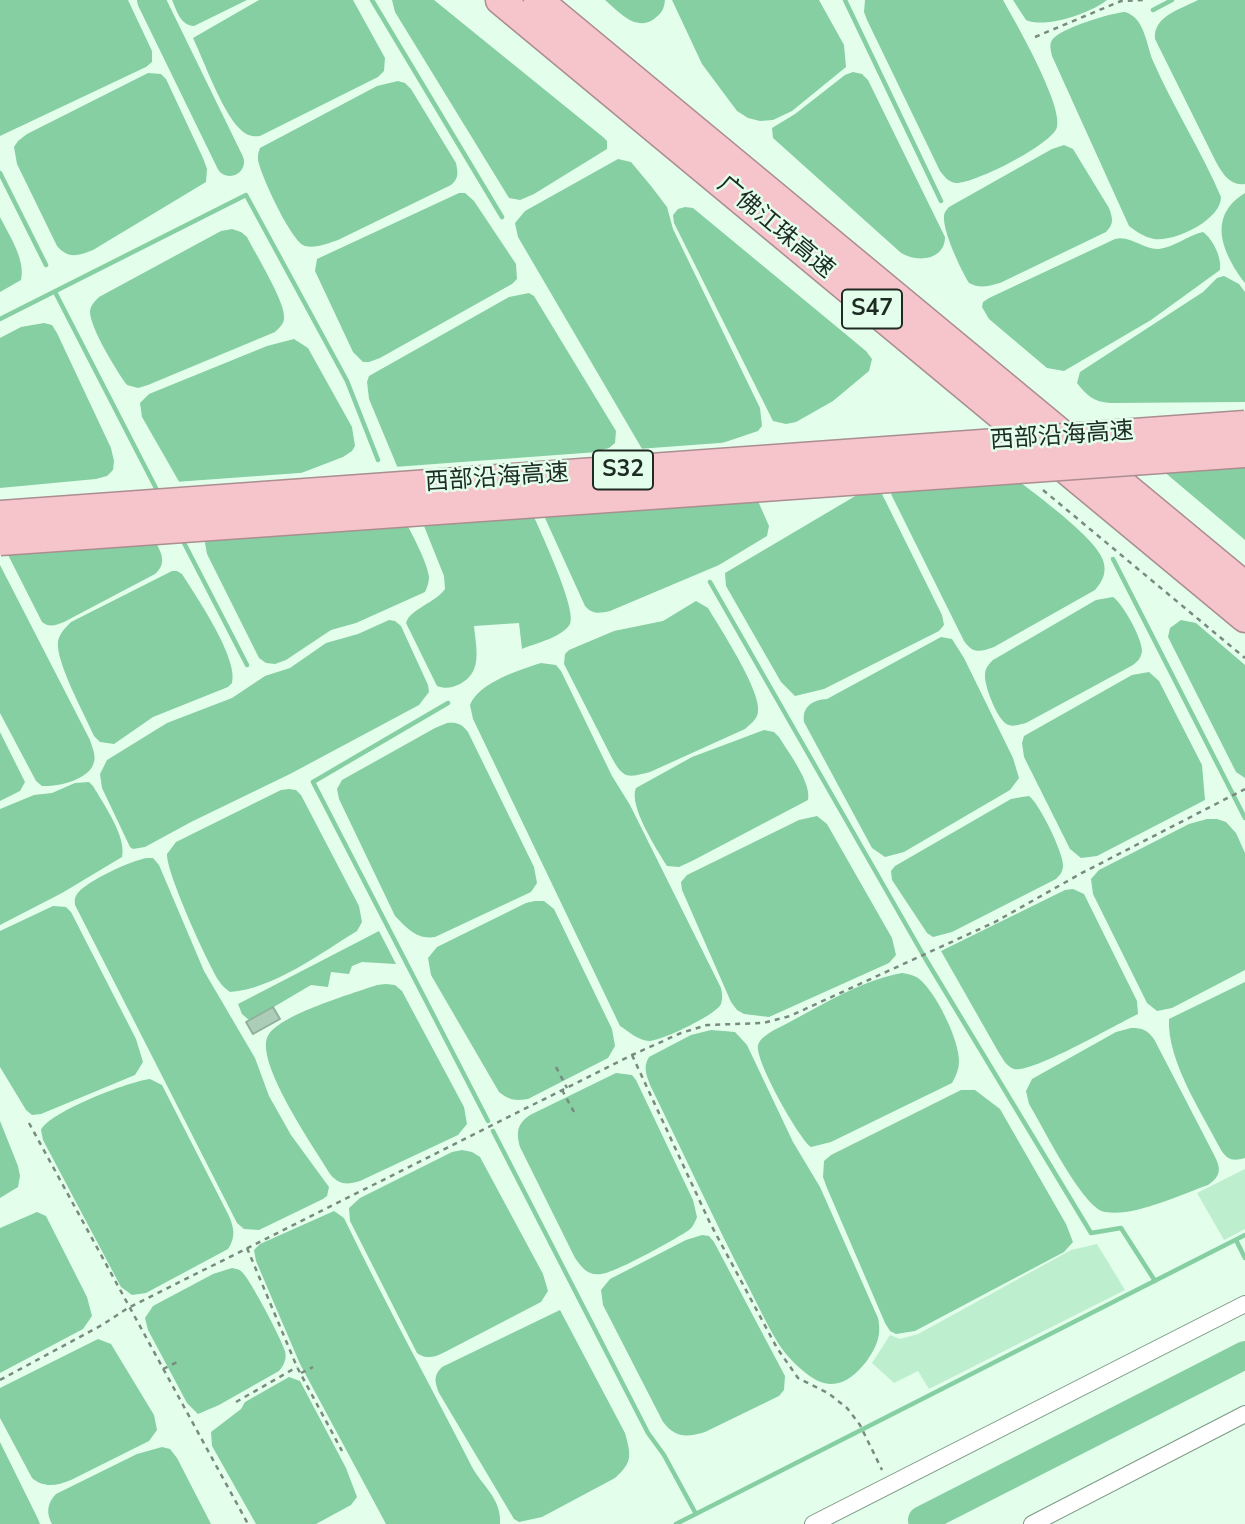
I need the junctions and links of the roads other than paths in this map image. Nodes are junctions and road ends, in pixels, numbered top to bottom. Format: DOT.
graph roads {
  1 [pos="500,0"];
  2 [pos="538,0"];
  3 [pos="1245,425"];
  4 [pos="1245,453"];
  5 [pos="0,515"];
  6 [pos="0,541"];
  7 [pos="1245,586"];
  8 [pos="1245,618"];
  9 [pos="1245,1304"];
  10 [pos="1245,1414"];
  11 [pos="813,1524"];
  12 [pos="1032,1524"];
  1 -- 8 [label="highway, 广佛江珠高速 / S47"];
  2 -- 7 [label="highway, 广佛江珠高速 / S47"];
  3 -- 5 [label="highway, 西部沿海高速 / S32, bridge"];
  4 -- 6 [label="highway, 西部沿海高速 / S32, bridge"];
  9 -- 11 [label="street"];
  10 -- 12 [label="street"];
}
